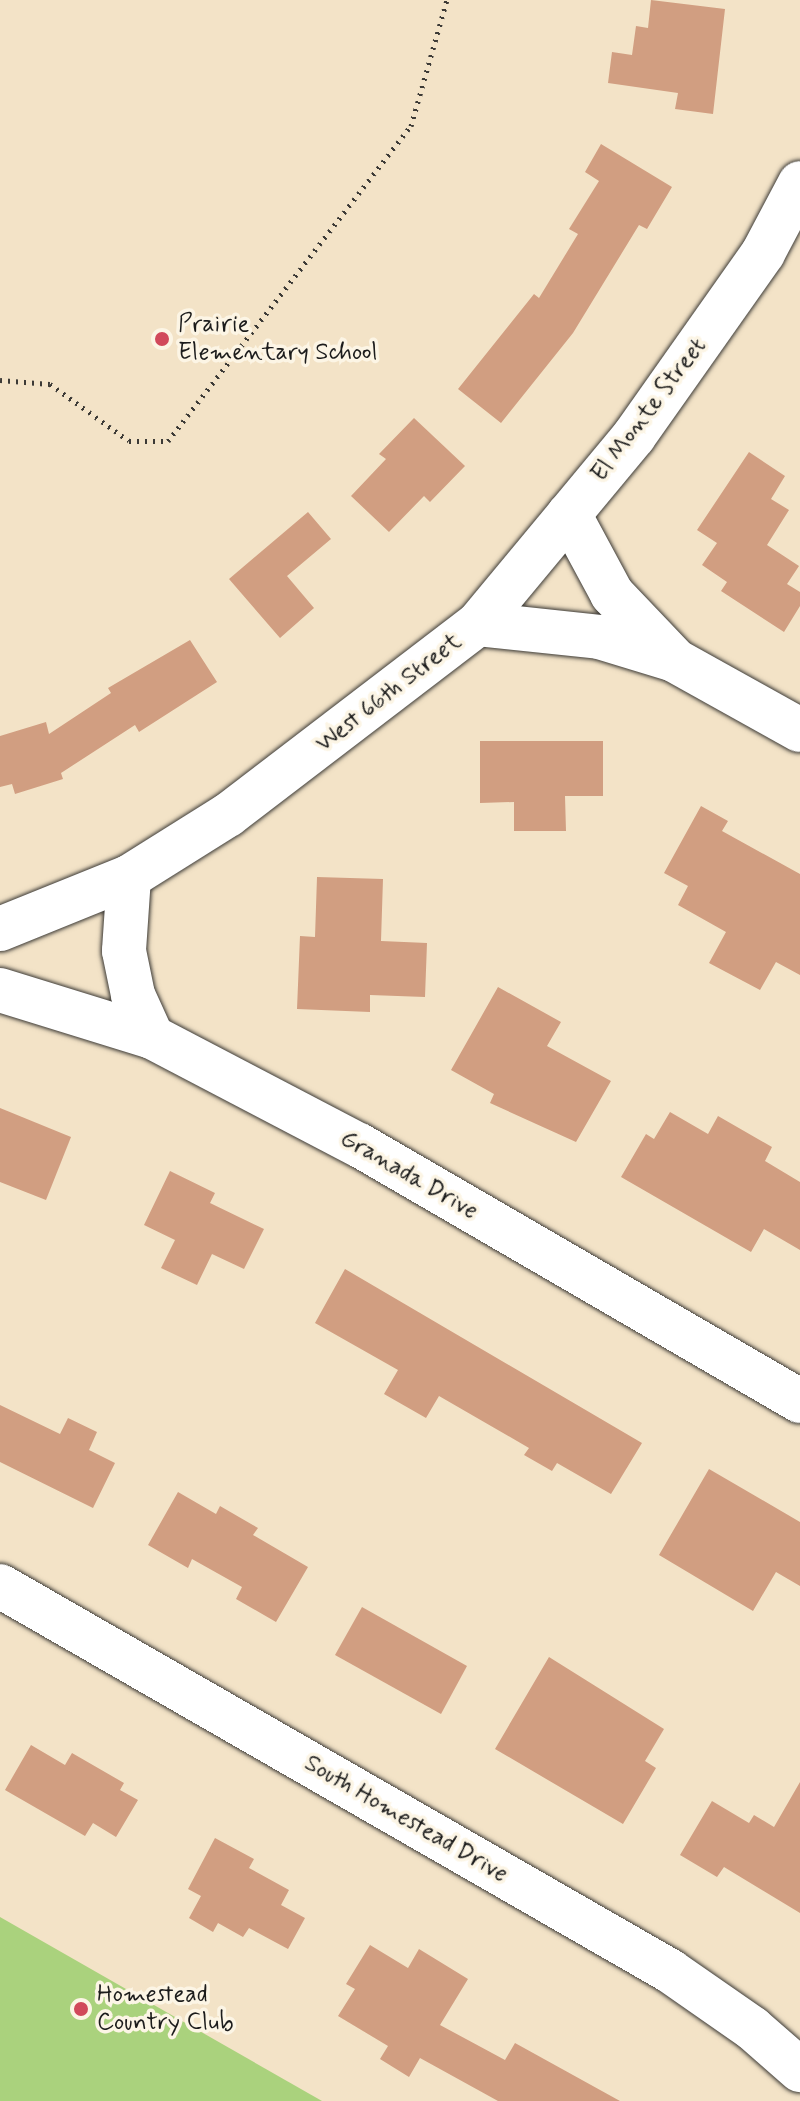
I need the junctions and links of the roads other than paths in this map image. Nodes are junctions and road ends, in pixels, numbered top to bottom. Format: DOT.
graph roads {
  1 [pos="800,183"];
  2 [pos="569,514"];
  3 [pos="478,624"];
  4 [pos="674,660"];
  5 [pos="800,730"];
  6 [pos="129,877"];
  7 [pos="0,929"];
  8 [pos="0,990"];
  9 [pos="152,1037"];
  10 [pos="800,1401"];
  11 [pos="0,1586"];
  12 [pos="800,2070"];
  1 -- 2 [label="street, El Monte Street"];
  2 -- 3 [label="street, El Monte Street"];
  2 -- 4 [label="street"];
  3 -- 4 [label="street, West 66th Street"];
  3 -- 6 [label="street, West 66th Street"];
  4 -- 5 [label="street, West 66th Street"];
  6 -- 7 [label="street, West 66th Street"];
  6 -- 9 [label="street"];
  8 -- 9 [label="street, Granada Drive"];
  9 -- 10 [label="street, Granada Drive"];
  11 -- 12 [label="street, South Homestead Drive"];
}
